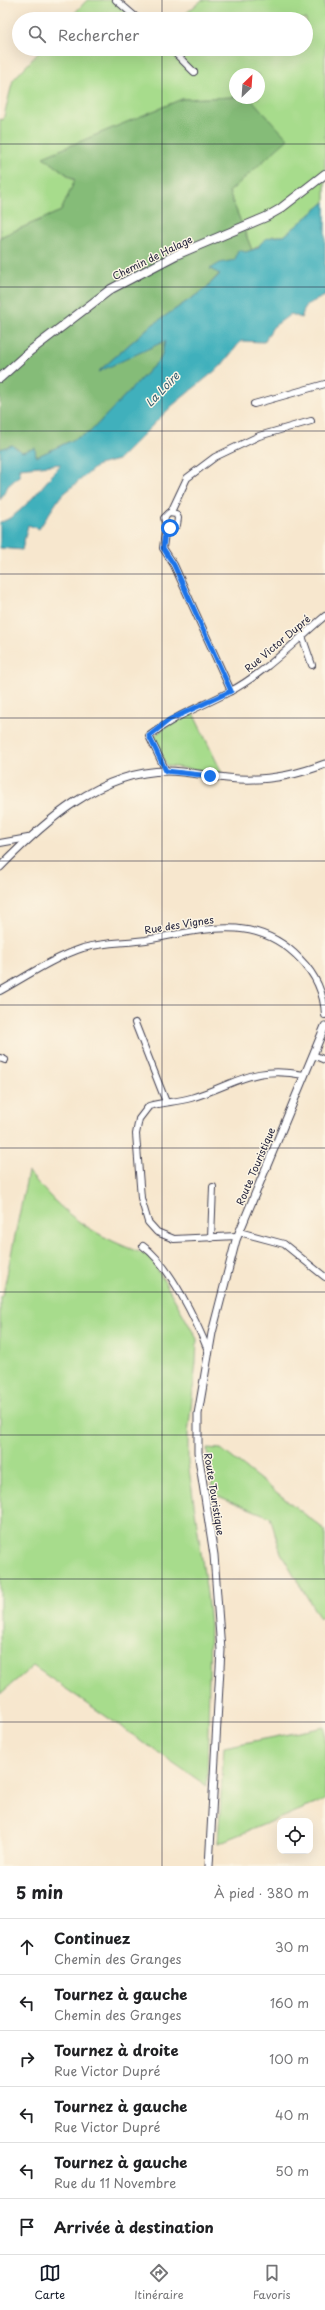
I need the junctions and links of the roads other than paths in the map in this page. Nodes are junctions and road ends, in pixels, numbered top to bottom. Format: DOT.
graph roads {
  1 [pos="116,0"];
  2 [pos="130,12"];
  3 [pos="178,56"];
  4 [pos="194,72"];
  5 [pos="325,174"];
  6 [pos="0,378"];
  7 [pos="325,384"];
  8 [pos="254,404"];
  9 [pos="311,421"];
  10 [pos="171,512"];
  11 [pos="166,525"];
  12 [pos="325,616"];
  13 [pos="302,636"];
  14 [pos="312,665"];
  15 [pos="231,691"];
  16 [pos="325,764"];
  17 [pos="166,771"];
  18 [pos="28,838"];
  19 [pos="0,843"];
  20 [pos="0,867"];
  21 [pos="320,988"];
  22 [pos="0,991"];
  23 [pos="325,992"];
  24 [pos="325,1015"];
  25 [pos="135,1022"];
  26 [pos="325,1026"];
  27 [pos="313,1055"];
  28 [pos="325,1060"];
  29 [pos="304,1075"];
  30 [pos="166,1102"];
  31 [pos="213,1187"];
  32 [pos="238,1234"];
  33 [pos="211,1238"];
  34 [pos="143,1246"];
  35 [pos="325,1277"];
  36 [pos="208,1353"];
  37 [pos="209,1866"];
  1 -- 2 [label="street"];
  3 -- 4 [label="street"];
  5 -- 6 [label="main road, Chemin de Halage"];
  7 -- 8 [label="street"];
  9 -- 10 [label="street"];
  10 -- 11 [label="street"];
  10 -- 11 [label="street"];
  11 -- 15 [label="street"];
  12 -- 13 [label="street, Rue Victor Dupré"];
  13 -- 14 [label="street"];
  13 -- 15 [label="street, Rue Victor Dupré"];
  15 -- 17 [label="street, Rue Victor Dupré"];
  16 -- 17 [label="street"];
  17 -- 18 [label="street"];
  18 -- 19 [label="street"];
  18 -- 20 [label="street"];
  21 -- 22 [label="street, Rue des Vignes"];
  21 -- 23 [label="street"];
  21 -- 24 [label="street, Rue des Vignes"];
  25 -- 30 [label="street"];
  26 -- 27 [label="street, Route Touristique"];
  27 -- 28 [label="street"];
  27 -- 29 [label="street, Route Touristique"];
  29 -- 30 [label="street"];
  29 -- 32 [label="street, Route Touristique"];
  30 -- 33 [label="street"];
  31 -- 33 [label="street"];
  32 -- 33 [label="street"];
  32 -- 35 [label="street"];
  32 -- 36 [label="street, Route Touristique"];
  34 -- 36 [label="street"];
  36 -- 37 [label="street, Route Touristique"];
}
